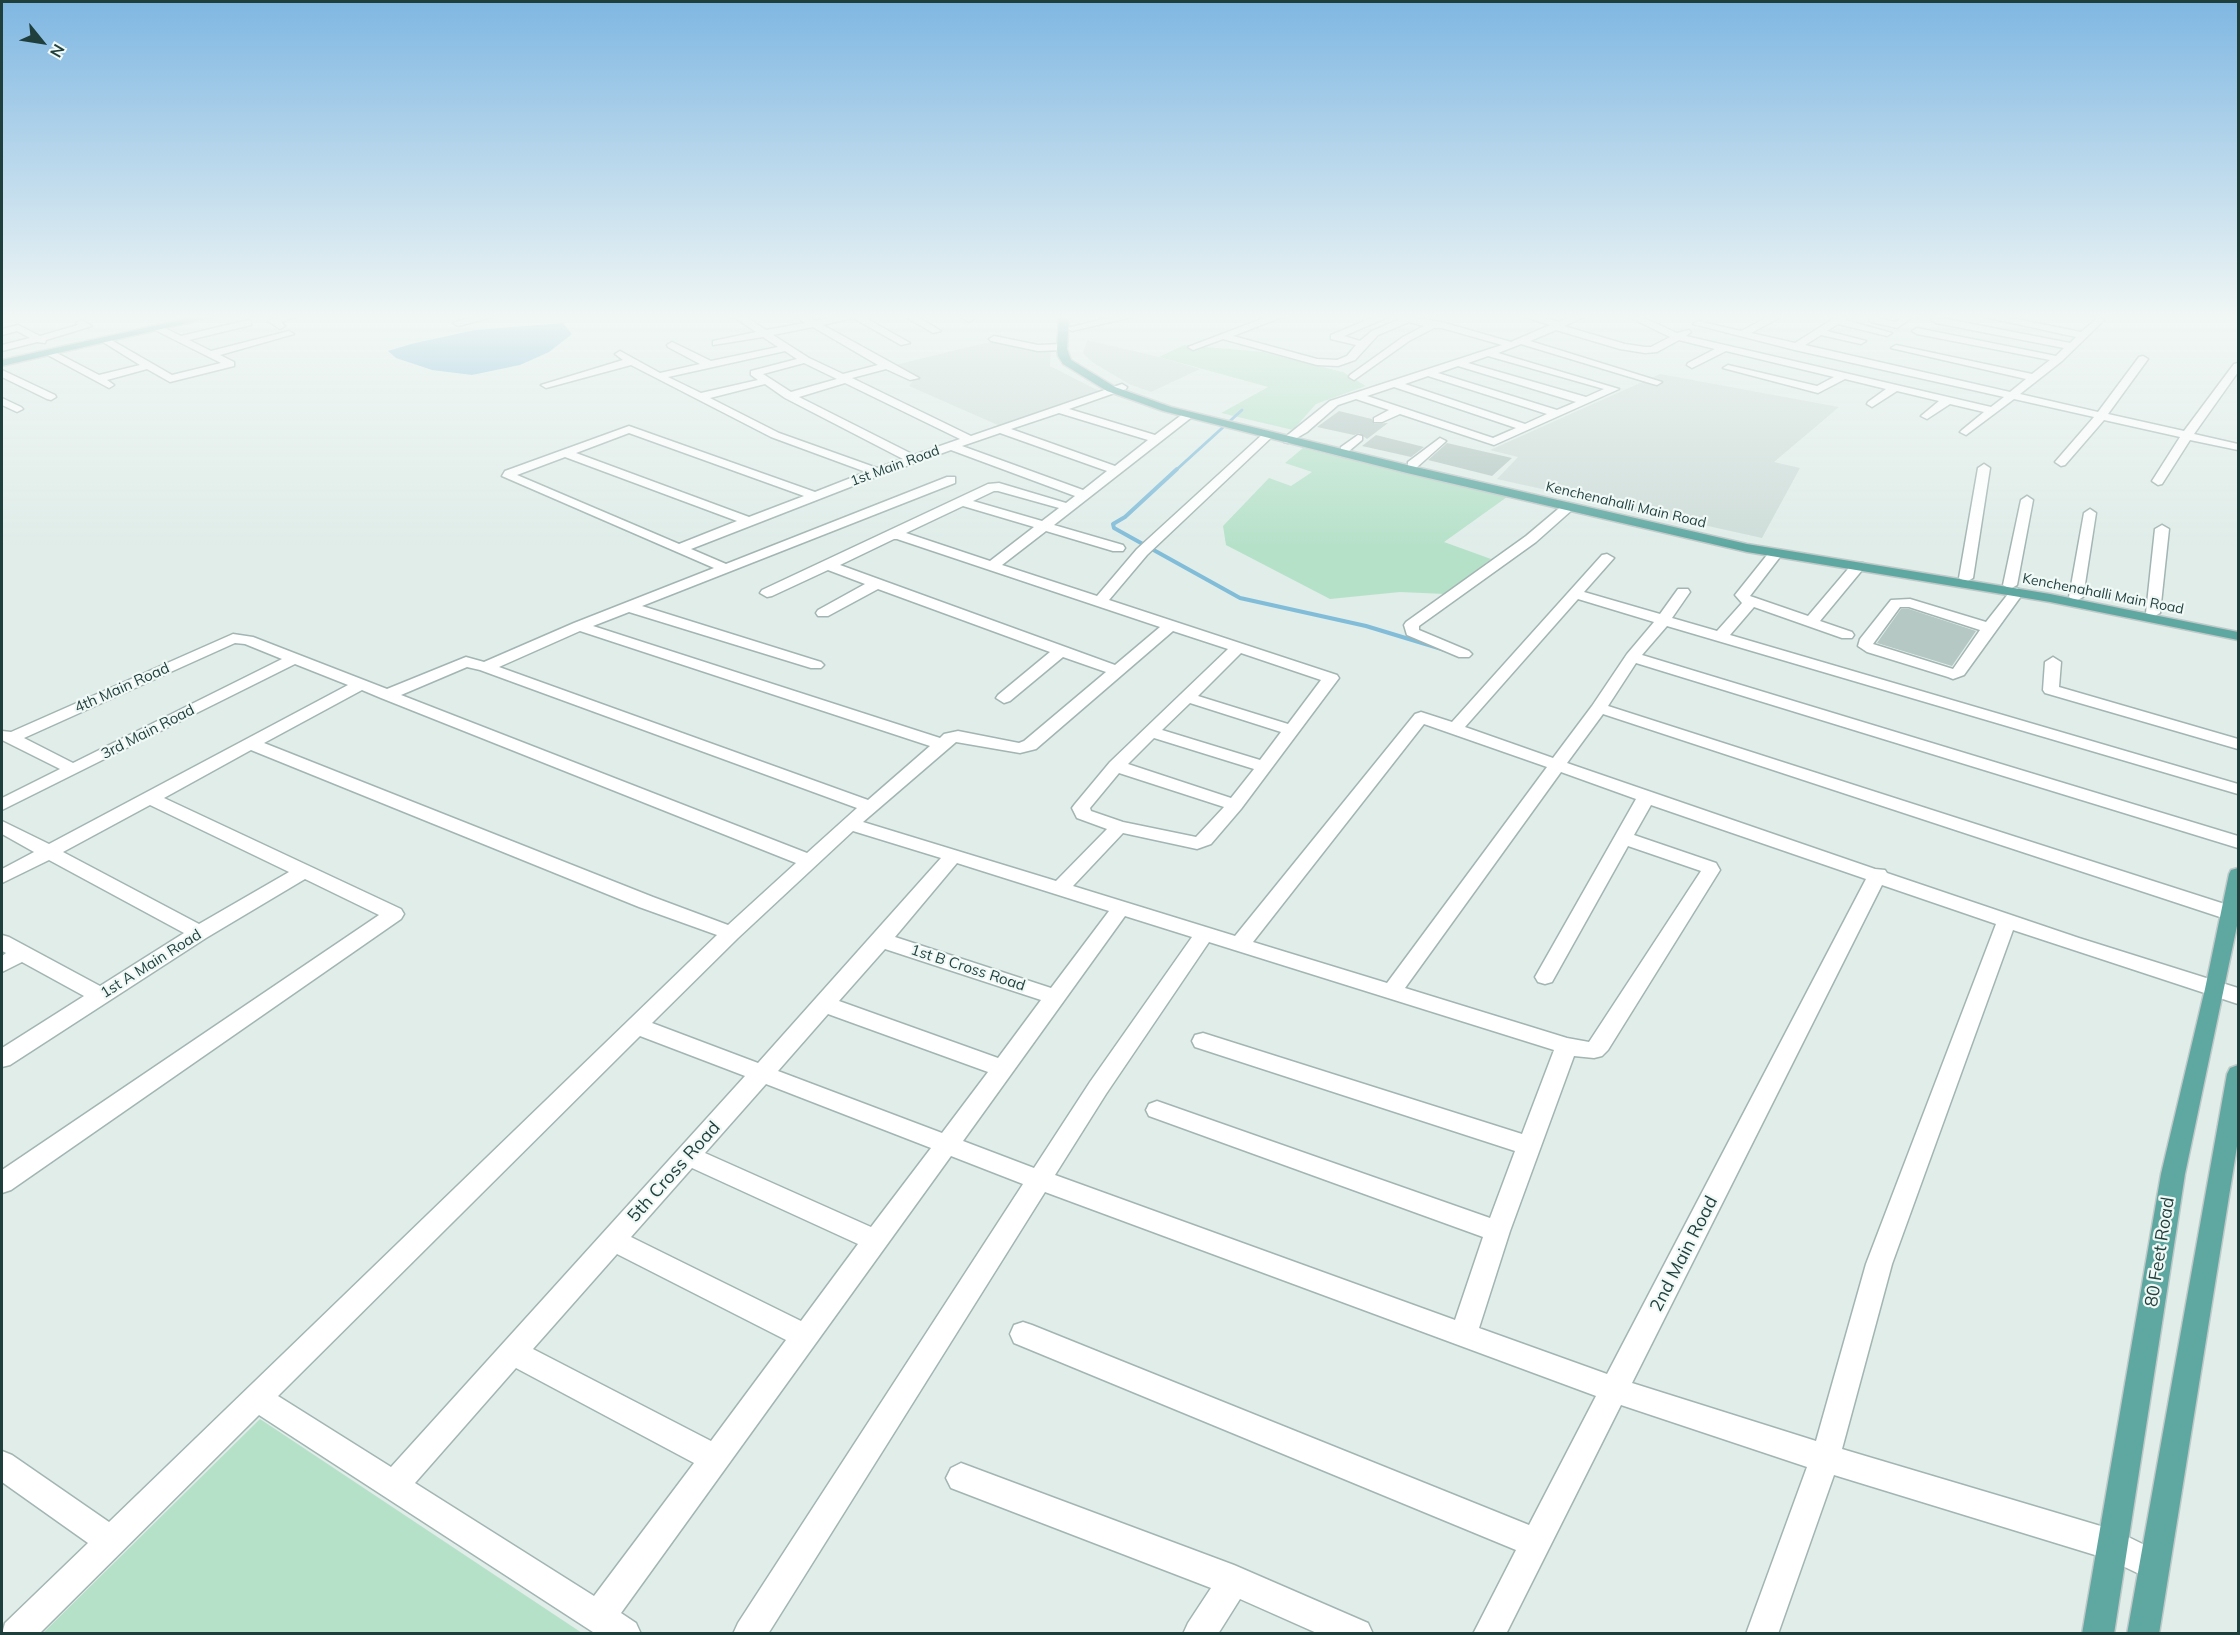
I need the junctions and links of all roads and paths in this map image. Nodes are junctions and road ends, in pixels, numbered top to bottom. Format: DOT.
graph roads {
  1 [pos="45,393"];
  2 [pos="692,393"];
  3 [pos="714,393"];
  4 [pos="785,393"];
  5 [pos="798,393"];
  6 [pos="873,393"];
  7 [pos="1105,393"];
  8 [pos="1130,393"];
  9 [pos="1132,393"];
  10 [pos="1359,393"];
  11 [pos="1426,393"];
  12 [pos="1492,393"];
  13 [pos="1560,393"];
  14 [pos="1604,393"];
  15 [pos="1887,393"];
  16 [pos="1916,393"];
  17 [pos="2002,393"];
  18 [pos="2017,393"];
  19 [pos="2118,393"];
  20 [pos="2218,393"];
  21 [pos="1354,395"];
  22 [pos="51,396"];
  23 [pos="789,396"];
  24 [pos="2014,396"];
  25 [pos="699,397"];
  26 [pos="2,401"];
  27 [pos="1586,401"];
  28 [pos="1947,401"];
  29 [pos="1872,404"];
  30 [pos="17,409"];
  31 [pos="1058,409"];
  32 [pos="1399,410"];
  33 [pos="1994,411"];
  34 [pos="1557,414"];
  35 [pos="1188,415"];
  36 [pos="1927,416"];
  37 [pos="2101,416"];
  38 [pos="1378,420"];
  39 [pos="1526,428"];
  40 [pos="999,429"];
  41 [pos="1966,432"];
  42 [pos="1268,435"];
  43 [pos="2187,435"];
  44 [pos="1291,438"];
  45 [pos="1358,438"];
  46 [pos="969,439"];
  47 [pos="1157,440"];
  48 [pos="1440,441"];
  49 [pos="1494,442"];
  50 [pos="950,446"];
  51 [pos="2238,447"];
  52 [pos="1479,448"];
  53 [pos="1345,449"];
  54 [pos="565,453"];
  55 [pos="913,459"];
  56 [pos="2061,462"];
  57 [pos="1412,465"];
  58 [pos="1984,468"];
  59 [pos="1115,470"];
  60 [pos="877,472"];
  61 [pos="951,480"];
  62 [pos="2158,481"];
  63 [pos="813,495"];
  64 [pos="1084,495"];
  65 [pos="2027,500"];
  66 [pos="961,501"];
  67 [pos="1068,507"];
  68 [pos="1568,507"];
  69 [pos="2090,513"];
  70 [pos="748,521"];
  71 [pos="1045,524"];
  72 [pos="2162,529"];
  73 [pos="892,535"];
  74 [pos="1118,548"];
  75 [pos="678,549"];
  76 [pos="1776,553"];
  77 [pos="1606,558"];
  78 [pos="828,565"];
  79 [pos="992,566"];
  80 [pos="1858,566"];
  81 [pos="727,569"];
  82 [pos="1966,578"];
  83 [pos="876,584"];
  84 [pos="2014,589"];
  85 [pos="1683,592"];
  86 [pos="767,593"];
  87 [pos="1575,594"];
  88 [pos="2076,597"];
  89 [pos="1100,601"];
  90 [pos="1750,602"];
  91 [pos="629,607"];
  92 [pos="2153,613"];
  93 [pos="824,614"];
  94 [pos="1662,622"];
  95 [pos="1811,622"];
  96 [pos="579,626"];
  97 [pos="1170,626"];
  98 [pos="1989,628"];
  99 [pos="2238,630"];
  100 [pos="1847,635"];
  101 [pos="2238,636"];
  102 [pos="1719,638"];
  103 [pos="1238,648"];
  104 [pos="1061,651"];
  105 [pos="1464,654"];
  106 [pos="1632,657"];
  107 [pos="295,658"];
  108 [pos="2053,662"];
  109 [pos="816,665"];
  110 [pos="485,667"];
  111 [pos="1118,671"];
  112 [pos="362,684"];
  113 [pos="387,695"];
  114 [pos="1004,698"];
  115 [pos="1189,698"];
  116 [pos="1599,708"];
  117 [pos="1455,729"];
  118 [pos="1292,730"];
  119 [pos="1151,732"];
  120 [pos="6,736"];
  121 [pos="248,743"];
  122 [pos="2238,744"];
  123 [pos="943,745"];
  124 [pos="1557,765"];
  125 [pos="1116,766"];
  126 [pos="1263,766"];
  127 [pos="73,769"];
  128 [pos="2238,789"];
  129 [pos="148,797"];
  130 [pos="1646,797"];
  131 [pos="1235,805"];
  132 [pos="2,806"];
  133 [pos="871,807"];
  134 [pos="850,825"];
  135 [pos="2,827"];
  136 [pos="1119,827"];
  137 [pos="1623,838"];
  138 [pos="2238,842"];
  139 [pos="46,852"];
  140 [pos="953,856"];
  141 [pos="809,861"];
  142 [pos="303,872"];
  143 [pos="1878,874"];
  144 [pos="2238,874"];
  145 [pos="2,877"];
  146 [pos="1059,889"];
  147 [pos="1121,908"];
  148 [pos="2230,913"];
  149 [pos="2007,920"];
  150 [pos="199,933"];
  151 [pos="731,933"];
  152 [pos="1204,934"];
  153 [pos="881,940"];
  154 [pos="2,942"];
  155 [pos="1239,945"];
  156 [pos="20,954"];
  157 [pos="2,965"];
  158 [pos="1545,977"];
  159 [pos="1391,992"];
  160 [pos="2227,993"];
  161 [pos="100,996"];
  162 [pos="1055,997"];
  163 [pos="824,1004"];
  164 [pos="637,1026"];
  165 [pos="1203,1041"];
  166 [pos="1567,1046"];
  167 [pos="2,1059"];
  168 [pos="1002,1068"];
  169 [pos="2238,1074"];
  170 [pos="761,1075"];
  171 [pos="1157,1110"];
  172 [pos="946,1144"];
  173 [pos="1529,1146"];
  174 [pos="688,1156"];
  175 [pos="1040,1180"];
  176 [pos="2,1183"];
  177 [pos="1497,1231"];
  178 [pos="613,1240"];
  179 [pos="875,1240"];
  180 [pos="1023,1334"];
  181 [pos="1464,1334"];
  182 [pos="805,1336"];
  183 [pos="513,1352"];
  184 [pos="1614,1390"];
  185 [pos="257,1398"];
  186 [pos="1826,1458"];
  187 [pos="715,1459"];
  188 [pos="2,1465"];
  189 [pos="961,1478"];
  190 [pos="394,1485"];
  191 [pos="111,1541"];
  192 [pos="1536,1543"];
  193 [pos="2114,1545"];
  194 [pos="2154,1566"];
  195 [pos="1234,1581"];
  196 [pos="599,1616"];
  197 [pos="16,1634"];
  198 [pos="625,1634"];
  199 [pos="749,1634"];
  200 [pos="1199,1634"];
  201 [pos="1357,1634"];
  202 [pos="1489,1634"];
  203 [pos="1762,1634"];
  204 [pos="2098,1634"];
  205 [pos="2143,1634"];
  1 -- 22 [label="street"];
  2 -- 25 [label="street"];
  3 -- 25 [label="street"];
  4 -- 23 [label="street"];
  5 -- 23 [label="street"];
  6 -- 46 [label="street"];
  7 -- 31 [label="street, 1st Main Road"];
  8 -- 35 [label="main road, Kenchenahalli Main Road"];
  9 -- 44 [label="main road, Kenchenahalli Main Road"];
  10 -- 21 [label="street"];
  11 -- 39 [label="street"];
  12 -- 34 [label="street"];
  13 -- 27 [label="street"];
  14 -- 27 [label="street"];
  15 -- 29 [label="street"];
  16 -- 28 [label="street"];
  17 -- 24 [label="street"];
  18 -- 24 [label="street"];
  19 -- 37 [label="street"];
  20 -- 43 [label="street"];
  21 -- 32 [label="street"];
  21 -- 44 [label="street"];
  23 -- 55 [label="street"];
  24 -- 33 [label="street"];
  24 -- 37 [label="street"];
  25 -- 60 [label="street"];
  26 -- 30 [label="street"];
  27 -- 34 [label="street"];
  28 -- 33 [label="street"];
  28 -- 36 [label="street"];
  31 -- 40 [label="street, 1st Main Road"];
  31 -- 47 [label="street"];
  32 -- 38 [label="street"];
  32 -- 49 [label="street"];
  33 -- 41 [label="street"];
  34 -- 39 [label="street"];
  35 -- 42 [label="main road, Kenchenahalli Main Road"];
  35 -- 47 [label="street"];
  37 -- 43 [label="street"];
  37 -- 56 [label="street"];
  39 -- 49 [label="street"];
  40 -- 46 [label="street, 1st Main Road"];
  40 -- 59 [label="street"];
  42 -- 44 [label="main road, Kenchenahalli Main Road"];
  42 -- 89 [label="street"];
  43 -- 51 [label="street"];
  43 -- 62 [label="street"];
  44 -- 53 [label="main road, Kenchenahalli Main Road"];
  44 -- 68 [label="main road, Kenchenahalli Main Road"];
  45 -- 53 [label="street"];
  46 -- 50 [label="street, 1st Main Road"];
  47 -- 59 [label="street"];
  48 -- 57 [label="street"];
  49 -- 52 [label="street"];
  50 -- 55 [label="street, 1st Main Road"];
  50 -- 64 [label="street"];
  53 -- 57 [label="main road, Kenchenahalli Main Road"];
  54 -- 63 [label="street"];
  54 -- 70 [label="street"];
  54 -- 75 [label="street"];
  55 -- 60 [label="street, 1st Main Road"];
  57 -- 82 [label="main road, Kenchenahalli Main Road"];
  58 -- 82 [label="street"];
  59 -- 64 [label="street"];
  60 -- 63 [label="street, 1st Main Road"];
  61 -- 81 [label="street"];
  63 -- 70 [label="street, 1st Main Road"];
  64 -- 67 [label="street"];
  65 -- 84 [label="street"];
  66 -- 67 [label="street"];
  66 -- 71 [label="street"];
  66 -- 73 [label="street"];
  67 -- 71 [label="street"];
  68 -- 76 [label="main road, Kenchenahalli Main Road"];
  68 -- 105 [label="street"];
  69 -- 88 [label="street"];
  70 -- 75 [label="street, 1st Main Road"];
  71 -- 74 [label="street"];
  71 -- 79 [label="street"];
  72 -- 92 [label="street"];
  73 -- 78 [label="street"];
  73 -- 79 [label="street"];
  75 -- 81 [label="street"];
  76 -- 80 [label="main road, Kenchenahalli Main Road"];
  76 -- 90 [label="street"];
  77 -- 87 [label="street"];
  78 -- 83 [label="street"];
  78 -- 86 [label="street"];
  79 -- 89 [label="street"];
  80 -- 84 [label="main road, Kenchenahalli Main Road"];
  80 -- 95 [label="street"];
  81 -- 91 [label="street"];
  82 -- 84 [label="main road, Kenchenahalli Main Road"];
  83 -- 93 [label="street"];
  83 -- 104 [label="street"];
  84 -- 88 [label="main road, Kenchenahalli Main Road"];
  84 -- 98 [label="street"];
  84 -- 101 [label="main road, Kenchenahalli Main Road"];
  85 -- 94 [label="street"];
  87 -- 94 [label="street"];
  87 -- 117 [label="street"];
  88 -- 92 [label="main road, Kenchenahalli Main Road"];
  89 -- 97 [label="street"];
  90 -- 95 [label="street"];
  90 -- 102 [label="street"];
  91 -- 96 [label="street"];
  91 -- 109 [label="street"];
  92 -- 99 [label="main road, Kenchenahalli Main Road"];
  94 -- 102 [label="street"];
  94 -- 106 [label="street"];
  95 -- 100 [label="street"];
  96 -- 110 [label="street"];
  96 -- 123 [label="street"];
  97 -- 103 [label="street"];
  97 -- 111 [label="street"];
  98 -- 98 [label="street"];
  102 -- 128 [label="street"];
  103 -- 115 [label="street"];
  103 -- 118 [label="street"];
  104 -- 111 [label="street"];
  104 -- 114 [label="street"];
  106 -- 116 [label="street"];
  106 -- 138 [label="street"];
  107 -- 112 [label="street"];
  107 -- 120 [label="street, 4th Main Road"];
  107 -- 127 [label="street, 3rd Main Road"];
  108 -- 122 [label="street"];
  110 -- 113 [label="street"];
  110 -- 133 [label="street"];
  111 -- 123 [label="street"];
  112 -- 113 [label="street"];
  112 -- 121 [label="street"];
  113 -- 141 [label="street"];
  115 -- 118 [label="street"];
  115 -- 119 [label="street"];
  116 -- 124 [label="street"];
  116 -- 148 [label="street"];
  117 -- 124 [label="street"];
  117 -- 155 [label="street"];
  118 -- 126 [label="street"];
  119 -- 125 [label="street"];
  119 -- 126 [label="street"];
  120 -- 127 [label="street"];
  121 -- 129 [label="street"];
  121 -- 151 [label="street"];
  123 -- 133 [label="street"];
  124 -- 130 [label="street"];
  124 -- 159 [label="street"];
  125 -- 131 [label="street"];
  125 -- 136 [label="street"];
  126 -- 131 [label="street"];
  127 -- 132 [label="street, 3rd Main Road"];
  129 -- 139 [label="street"];
  129 -- 142 [label="street"];
  130 -- 137 [label="street"];
  130 -- 143 [label="street"];
  131 -- 136 [label="street"];
  133 -- 134 [label="street"];
  134 -- 140 [label="street"];
  134 -- 141 [label="street"];
  135 -- 139 [label="street"];
  136 -- 146 [label="street"];
  137 -- 158 [label="street"];
  137 -- 166 [label="street"];
  139 -- 145 [label="street"];
  139 -- 150 [label="street"];
  140 -- 146 [label="street"];
  140 -- 153 [label="street, 5th Cross Road"];
  141 -- 151 [label="street"];
  142 -- 150 [label="street, 1st A Main Road"];
  142 -- 176 [label="street"];
  143 -- 149 [label="street"];
  143 -- 184 [label="street, 2nd Main Road"];
  144 -- 148 [label="main road, 80 Feet Road"];
  146 -- 147 [label="street"];
  147 -- 152 [label="street"];
  147 -- 162 [label="street"];
  148 -- 160 [label="main road, 80 Feet Road"];
  149 -- 160 [label="street"];
  149 -- 186 [label="street"];
  150 -- 161 [label="street, 1st A Main Road"];
  151 -- 164 [label="street"];
  152 -- 155 [label="street"];
  152 -- 175 [label="street"];
  153 -- 162 [label="street, 1st B Cross Road"];
  153 -- 163 [label="street, 5th Cross Road"];
  154 -- 156 [label="street"];
  155 -- 159 [label="street"];
  156 -- 157 [label="street"];
  156 -- 161 [label="street"];
  159 -- 166 [label="street"];
  160 -- 193 [label="main road, 80 Feet Road"];
  161 -- 167 [label="street, 1st A Main Road"];
  162 -- 168 [label="street"];
  163 -- 168 [label="street"];
  163 -- 170 [label="street, 5th Cross Road"];
  164 -- 170 [label="street"];
  164 -- 185 [label="street"];
  165 -- 173 [label="street"];
  166 -- 173 [label="street"];
  168 -- 172 [label="street"];
  169 -- 194 [label="main road"];
  170 -- 172 [label="street"];
  170 -- 174 [label="street, 5th Cross Road"];
  171 -- 177 [label="street"];
  172 -- 175 [label="street"];
  172 -- 179 [label="street"];
  173 -- 177 [label="street"];
  174 -- 178 [label="street, 5th Cross Road"];
  174 -- 179 [label="street"];
  175 -- 181 [label="street"];
  175 -- 199 [label="street"];
  177 -- 181 [label="street"];
  178 -- 182 [label="street"];
  178 -- 183 [label="street, 5th Cross Road"];
  179 -- 182 [label="street"];
  180 -- 192 [label="street"];
  181 -- 184 [label="street"];
  182 -- 187 [label="street"];
  183 -- 187 [label="street"];
  183 -- 190 [label="street, 5th Cross Road"];
  184 -- 186 [label="street"];
  184 -- 192 [label="street, 2nd Main Road"];
  185 -- 190 [label="street"];
  185 -- 191 [label="street"];
  186 -- 193 [label="street"];
  186 -- 203 [label="street"];
  187 -- 196 [label="street"];
  188 -- 191 [label="street"];
  189 -- 195 [label="street"];
  190 -- 196 [label="street"];
  191 -- 197 [label="street"];
  192 -- 202 [label="street, 2nd Main Road"];
  193 -- 194 [label="street"];
  193 -- 204 [label="main road, 80 Feet Road"];
  194 -- 205 [label="main road"];
  195 -- 200 [label="street"];
  195 -- 201 [label="street"];
  196 -- 198 [label="street"];
}
